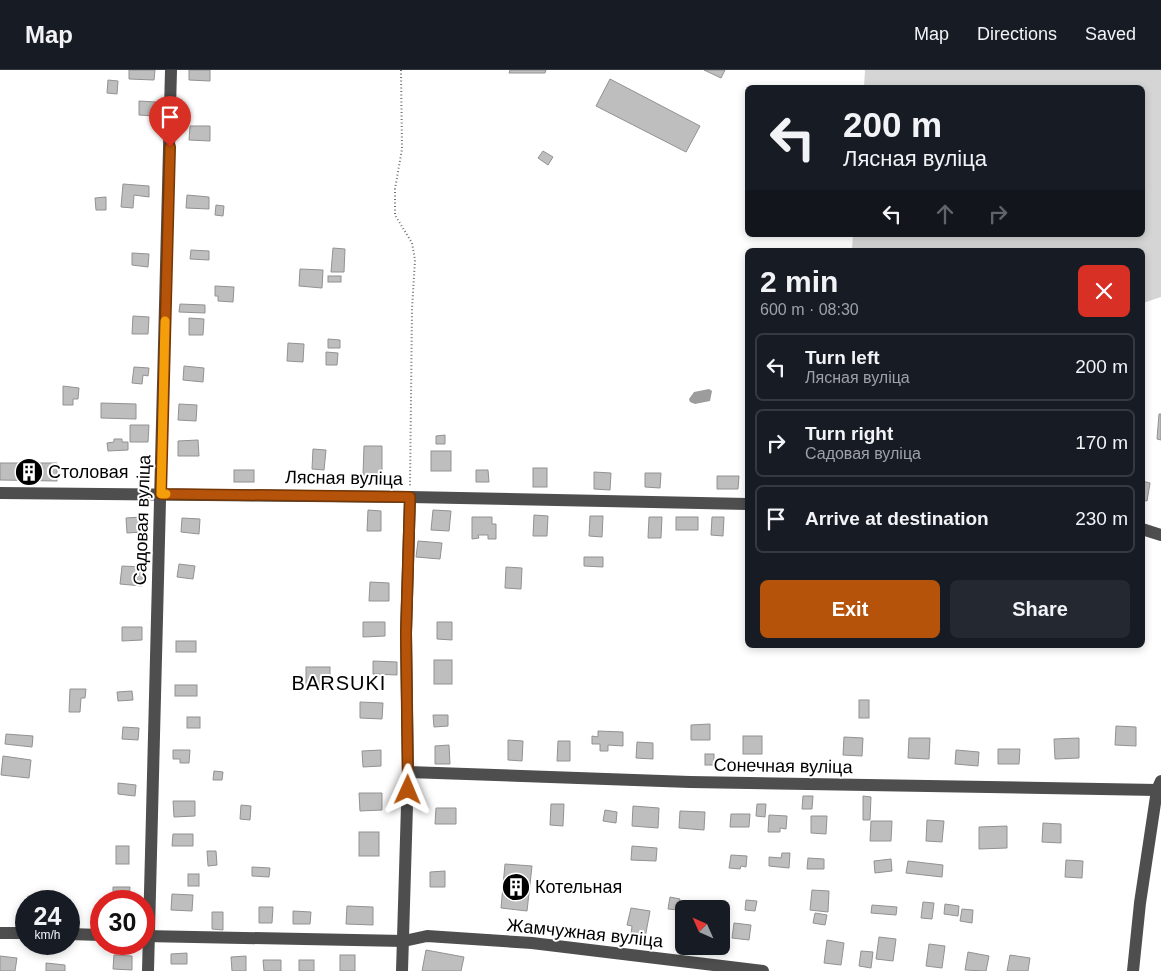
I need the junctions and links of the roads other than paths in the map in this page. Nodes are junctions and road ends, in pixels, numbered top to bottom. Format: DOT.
graph roads {
  1 [pos="171,70"];
  2 [pos="0,493"];
  3 [pos="161,494"];
  4 [pos="410,497"];
  5 [pos="745,504"];
  6 [pos="1145,530"];
  7 [pos="1161,535"];
  8 [pos="408,772"];
  9 [pos="1159,785"];
  10 [pos="148,890"];
  11 [pos="0,932"];
  12 [pos="15,933"];
  13 [pos="155,936"];
  14 [pos="404,941"];
  15 [pos="147,955"];
  16 [pos="148,971"];
  17 [pos="402,971"];
  18 [pos="763,971"];
  19 [pos="1133,971"];
  1 -- 3 [label="street, Садовая вуліца"];
  2 -- 3 [label="street, Лясная вуліца"];
  3 -- 4 [label="street, Лясная вуліца"];
  3 -- 10 [label="street, Садовая вуліца"];
  4 -- 5 [label="street, Лясная вуліца"];
  4 -- 8 [label="street"];
  6 -- 7 [label="street"];
  8 -- 9 [label="street, Сонечная вуліца"];
  8 -- 14 [label="street"];
  9 -- 19 [label="street"];
  11 -- 12 [label="street"];
  13 -- 14 [label="street, Жамчужная вуліца"];
  14 -- 17 [label="street"];
  14 -- 18 [label="street, Жамчужная вуліца"];
  15 -- 16 [label="street, Садовая вуліца"];
}
